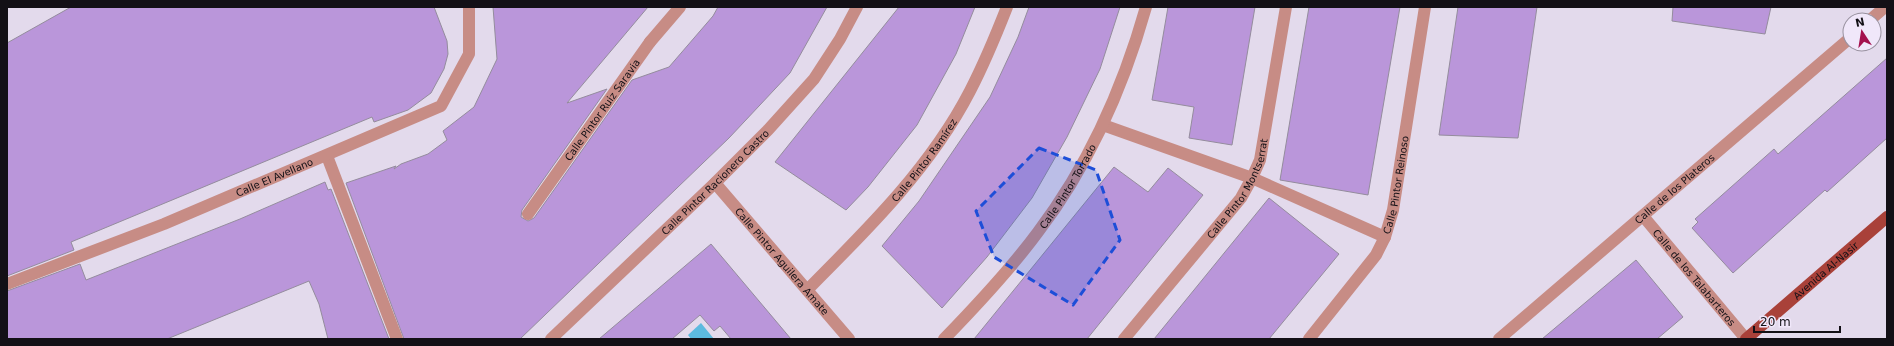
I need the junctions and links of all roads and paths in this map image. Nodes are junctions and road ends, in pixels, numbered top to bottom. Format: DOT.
graph roads {
  1 [pos="469,7"];
  2 [pos="680,7"];
  3 [pos="857,7"];
  4 [pos="1007,7"];
  5 [pos="1146,7"];
  6 [pos="1286,7"];
  7 [pos="1425,7"];
  8 [pos="1842,45"];
  9 [pos="1103,125"];
  10 [pos="326,156"];
  11 [pos="1252,178"];
  12 [pos="715,183"];
  13 [pos="528,214"];
  14 [pos="1643,216"];
  15 [pos="1887,217"];
  16 [pos="1385,237"];
  17 [pos="7,284"];
  18 [pos="807,290"];
  19 [pos="397,339"];
  20 [pos="551,339"];
  21 [pos="849,339"];
  22 [pos="944,339"];
  23 [pos="1124,339"];
  24 [pos="1309,339"];
  25 [pos="1499,339"];
  26 [pos="1746,339"];
  1 -- 10 [label="street, Calle El Avellano"];
  2 -- 13 [label="street, Calle Pintor Ruiz Saravia"];
  3 -- 12 [label="street, Calle Pintor Racionero Castro"];
  4 -- 18 [label="street, Calle Pintor Ramírez"];
  5 -- 9 [label="street, Calle Pintor Torrado"];
  6 -- 11 [label="street, Calle Pintor Montserrat"];
  7 -- 16 [label="street, Calle Pintor Reinoso"];
  8 -- 14 [label="street, Calle de los Plateros"];
  9 -- 11 [label="street"];
  9 -- 22 [label="street, Calle Pintor Torrado"];
  10 -- 17 [label="street, Calle El Avellano"];
  10 -- 19 [label="street"];
  11 -- 16 [label="street"];
  11 -- 23 [label="street, Calle Pintor Montserrat"];
  12 -- 18 [label="street, Calle Pintor Aguilera Amate"];
  12 -- 20 [label="street, Calle Pintor Racionero Castro"];
  14 -- 25 [label="street, Calle de los Plateros"];
  14 -- 26 [label="street, Calle de los Talabarteros"];
  15 -- 26 [label="main road, Avenida Al-Nasir"];
  16 -- 24 [label="street, Calle Pintor Reinoso"];
  18 -- 21 [label="street, Calle Pintor Aguilera Amate"];
}
